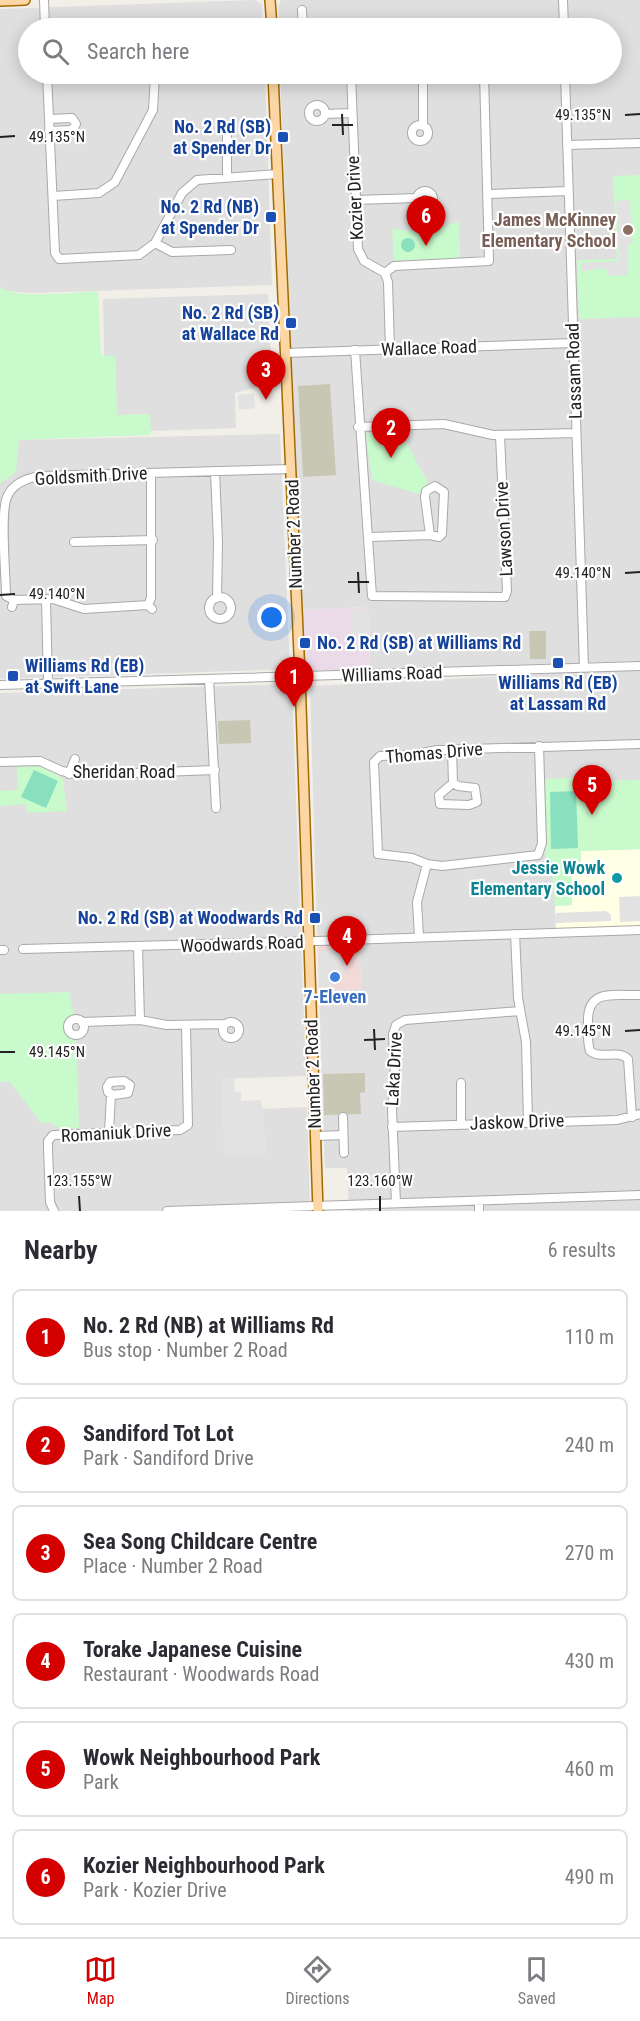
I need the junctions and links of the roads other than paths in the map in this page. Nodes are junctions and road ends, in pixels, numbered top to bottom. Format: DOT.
graph roads {
  1 [pos="25,0"];
  2 [pos="44,0"];
  3 [pos="270,0"];
  4 [pos="562,0"];
  5 [pos="0,1"];
  6 [pos="302,10"];
  7 [pos="45,18"];
  8 [pos="271,18"];
  9 [pos="302,18"];
  10 [pos="563,18"];
  11 [pos="47,84"];
  12 [pos="154,84"];
  13 [pos="274,84"];
  14 [pos="351,84"];
  15 [pos="423,84"];
  16 [pos="483,84"];
  17 [pos="565,84"];
  18 [pos="351,113"];
  19 [pos="325,114"];
  20 [pos="49,119"];
  21 [pos="423,126"];
  22 [pos="49,130"];
  23 [pos="227,133"];
  24 [pos="640,143"];
  25 [pos="567,145"];
  26 [pos="278,174"];
  27 [pos="227,176"];
  28 [pos="568,191"];
  29 [pos="488,194"];
  30 [pos="53,196"];
  31 [pos="417,198"];
  32 [pos="355,200"];
  33 [pos="155,243"];
  34 [pos="231,250"];
  35 [pos="385,273"];
  36 [pos="573,343"];
  37 [pos="390,349"];
  38 [pos="355,350"];
  39 [pos="285,353"];
  40 [pos="358,427"];
  41 [pos="576,433"];
  42 [pos="500,435"];
  43 [pos="291,469"];
  44 [pos="215,471"];
  45 [pos="151,473"];
  46 [pos="430,535"];
  47 [pos="370,537"];
  48 [pos="153,540"];
  49 [pos="74,542"];
  50 [pos="217,598"];
  51 [pos="46,599"];
  52 [pos="640,666"];
  53 [pos="584,668"];
  54 [pos="300,676"];
  55 [pos="209,679"];
  56 [pos="48,684"];
  57 [pos="0,685"];
  58 [pos="640,744"];
  59 [pos="539,746"];
  60 [pos="452,749"];
  61 [pos="75,759"];
  62 [pos="0,762"];
  63 [pos="215,770"];
  64 [pos="69,774"];
  65 [pos="453,783"];
  66 [pos="216,808"];
  67 [pos="427,864"];
  68 [pos="640,930"];
  69 [pos="515,934"];
  70 [pos="419,936"];
  71 [pos="309,942"];
  72 [pos="138,947"];
  73 [pos="23,950"];
  74 [pos="640,995"];
  75 [pos="520,1011"];
  76 [pos="140,1020"];
  77 [pos="82,1022"];
  78 [pos="225,1024"];
  79 [pos="186,1025"];
  80 [pos="461,1083"];
  81 [pos="111,1094"];
  82 [pos="640,1114"];
  83 [pos="343,1117"];
  84 [pos="632,1117"];
  85 [pos="528,1121"];
  86 [pos="461,1124"];
  87 [pos="392,1127"];
  88 [pos="109,1132"];
  89 [pos="343,1135"];
  90 [pos="316,1136"];
  91 [pos="344,1153"];
  92 [pos="640,1195"];
  93 [pos="479,1201"];
  94 [pos="396,1203"];
  95 [pos="318,1209"];
  96 [pos="54,1211"];
  97 [pos="167,1211"];
  98 [pos="479,1211"];
  1 -- 5 [label="main road"];
  2 -- 7 [label="street"];
  3 -- 8 [label="main road"];
  4 -- 10 [label="street"];
  6 -- 9 [label="street"];
  11 -- 20 [label="street"];
  12 -- 30 [label="street"];
  13 -- 26 [label="main road, Number 2 Road"];
  14 -- 18 [label="street, Kozier Drive"];
  15 -- 21 [label="street"];
  16 -- 29 [label="street"];
  17 -- 25 [label="street, Lassam Road"];
  18 -- 19 [label="street"];
  18 -- 32 [label="street, Kozier Drive"];
  20 -- 22 [label="street"];
  20 -- 22 [label="street"];
  22 -- 30 [label="street"];
  23 -- 27 [label="street"];
  24 -- 25 [label="street"];
  25 -- 28 [label="street, Lassam Road"];
  26 -- 27 [label="street"];
  26 -- 39 [label="main road, Number 2 Road"];
  27 -- 33 [label="street"];
  28 -- 29 [label="street"];
  28 -- 36 [label="street, Lassam Road"];
  29 -- 35 [label="street"];
  30 -- 33 [label="street"];
  31 -- 32 [label="street"];
  32 -- 35 [label="street, Kozier Drive"];
  33 -- 34 [label="street"];
  35 -- 37 [label="street"];
  36 -- 37 [label="street, Wallace Road"];
  36 -- 41 [label="street, Lassam Road"];
  37 -- 38 [label="street, Wallace Road"];
  38 -- 39 [label="street, Wallace Road"];
  38 -- 40 [label="street"];
  39 -- 43 [label="main road, Number 2 Road"];
  40 -- 42 [label="street"];
  40 -- 47 [label="street"];
  41 -- 42 [label="street"];
  41 -- 53 [label="street, Lassam Road"];
  42 -- 47 [label="street, Lawson Drive"];
  43 -- 44 [label="street, Goldsmith Drive"];
  43 -- 54 [label="main road, Number 2 Road"];
  44 -- 45 [label="street, Goldsmith Drive"];
  44 -- 50 [label="street"];
  45 -- 48 [label="street"];
  45 -- 51 [label="street, Goldsmith Drive"];
  46 -- 46 [label="street"];
  46 -- 47 [label="street"];
  48 -- 49 [label="street"];
  48 -- 51 [label="street"];
  51 -- 56 [label="street"];
  52 -- 53 [label="street, Williams Road"];
  53 -- 54 [label="street, Williams Road"];
  54 -- 55 [label="street, Williams Road"];
  54 -- 71 [label="main road, Number 2 Road"];
  55 -- 56 [label="street, Williams Road"];
  55 -- 63 [label="street"];
  56 -- 57 [label="street, Williams Road"];
  58 -- 59 [label="street, Thomas Drive"];
  59 -- 60 [label="street, Thomas Drive"];
  59 -- 67 [label="street"];
  60 -- 65 [label="street"];
  60 -- 67 [label="street, Thomas Drive"];
  61 -- 64 [label="street"];
  62 -- 64 [label="street, Sheridan Road"];
  63 -- 64 [label="street, Sheridan Road"];
  63 -- 66 [label="street"];
  65 -- 65 [label="street"];
  67 -- 70 [label="street"];
  68 -- 69 [label="street, Woodwards Road"];
  69 -- 70 [label="street, Woodwards Road"];
  69 -- 75 [label="street"];
  70 -- 71 [label="street, Woodwards Road"];
  71 -- 72 [label="street, Woodwards Road"];
  71 -- 90 [label="main road, Number 2 Road"];
  72 -- 73 [label="street, Woodwards Road"];
  72 -- 76 [label="street"];
  74 -- 84 [label="street"];
  75 -- 85 [label="street"];
  75 -- 87 [label="street, Laka Drive"];
  76 -- 77 [label="street"];
  76 -- 79 [label="street"];
  78 -- 79 [label="street"];
  79 -- 88 [label="street, Romaniuk Drive"];
  80 -- 86 [label="street"];
  81 -- 88 [label="street"];
  82 -- 84 [label="street, Jaskow Drive"];
  83 -- 89 [label="street"];
  84 -- 85 [label="street, Jaskow Drive"];
  85 -- 86 [label="street, Jaskow Drive"];
  86 -- 87 [label="street, Jaskow Drive"];
  87 -- 94 [label="street, Laka Drive"];
  88 -- 96 [label="street, Romaniuk Drive"];
  89 -- 90 [label="street"];
  89 -- 91 [label="street"];
  90 -- 95 [label="main road, Number 2 Road"];
  92 -- 93 [label="street"];
  93 -- 94 [label="street"];
  93 -- 98 [label="street"];
  94 -- 95 [label="street"];
  95 -- 97 [label="street"];
}
